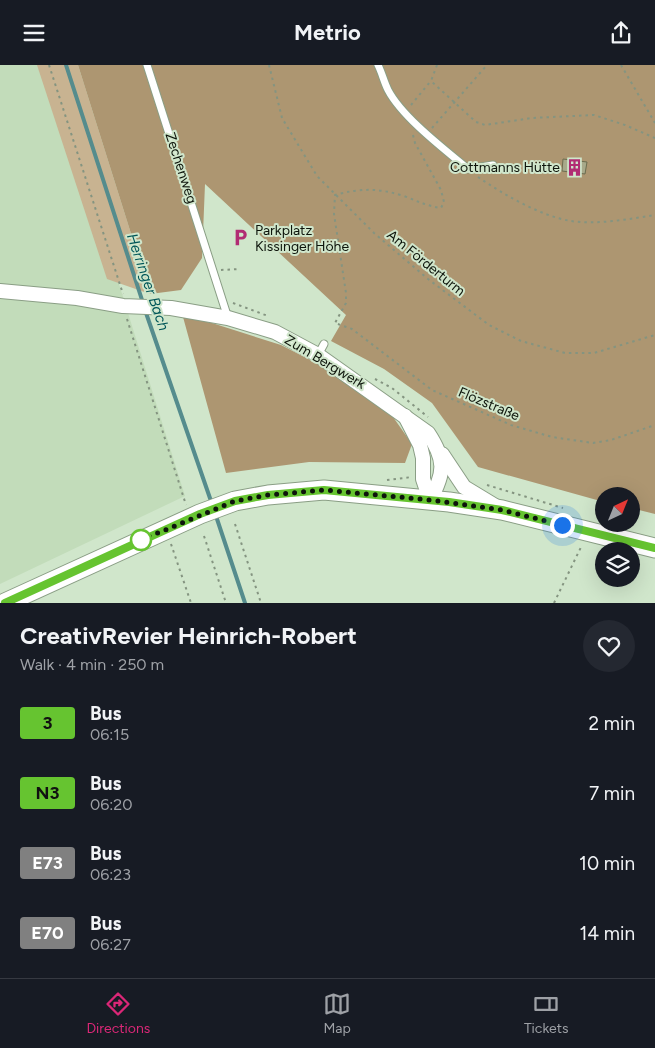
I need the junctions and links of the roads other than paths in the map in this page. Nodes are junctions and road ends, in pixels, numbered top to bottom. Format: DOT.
graph roads {
  1 [pos="148,65"];
  2 [pos="378,65"];
  3 [pos="492,165"];
  4 [pos="0,291"];
  5 [pos="228,318"];
  6 [pos="405,416"];
  7 [pos="434,443"];
  8 [pos="430,500"];
  9 [pos="502,510"];
  10 [pos="655,548"];
  11 [pos="5,603"];
  1 -- 5 [label="lane, Zechenweg"];
  2 -- 3 [label="lane"];
  4 -- 5 [label="street, Zum Bergwerk"];
  5 -- 6 [label="street, Zum Bergwerk"];
  6 -- 7 [label="street, Zum Bergwerk"];
  6 -- 8 [label="street, Zum Bergwerk"];
  7 -- 8 [label="street, Zum Bergwerk"];
  7 -- 9 [label="street, Zum Bergwerk"];
  8 -- 9 [label="main road"];
  8 -- 11 [label="main road"];
  9 -- 10 [label="main road"];
}
